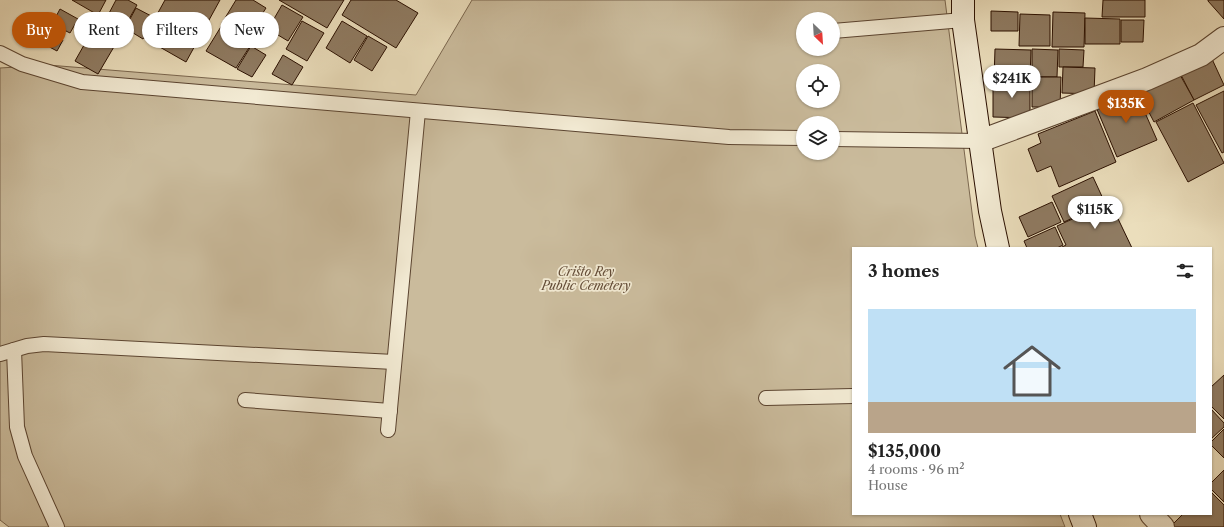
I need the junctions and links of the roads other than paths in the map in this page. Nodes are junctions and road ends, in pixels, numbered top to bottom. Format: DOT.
graph roads {
  1 [pos="963,10"];
  2 [pos="840,30"];
  3 [pos="1221,47"];
  4 [pos="0,53"];
  5 [pos="418,111"];
  6 [pos="796,138"];
  7 [pos="840,139"];
  8 [pos="980,141"];
  9 [pos="998,247"];
  10 [pos="14,350"];
  11 [pos="0,354"];
  12 [pos="394,362"];
  13 [pos="852,396"];
  14 [pos="766,398"];
  15 [pos="246,400"];
  16 [pos="390,411"];
  17 [pos="388,430"];
  18 [pos="1080,515"];
  19 [pos="1152,515"];
  20 [pos="57,527"];
  21 [pos="1085,527"];
  22 [pos="1163,527"];
  1 -- 2 [label="lane"];
  1 -- 8 [label="street"];
  3 -- 8 [label="street"];
  4 -- 5 [label="lane"];
  5 -- 6 [label="lane"];
  5 -- 12 [label="lane"];
  7 -- 8 [label="lane"];
  8 -- 9 [label="street"];
  10 -- 11 [label="lane"];
  10 -- 12 [label="lane"];
  10 -- 20 [label="lane"];
  12 -- 16 [label="lane"];
  13 -- 14 [label="lane"];
  15 -- 16 [label="lane"];
  16 -- 17 [label="lane"];
  18 -- 21 [label="street"];
  19 -- 22 [label="street"];
}
